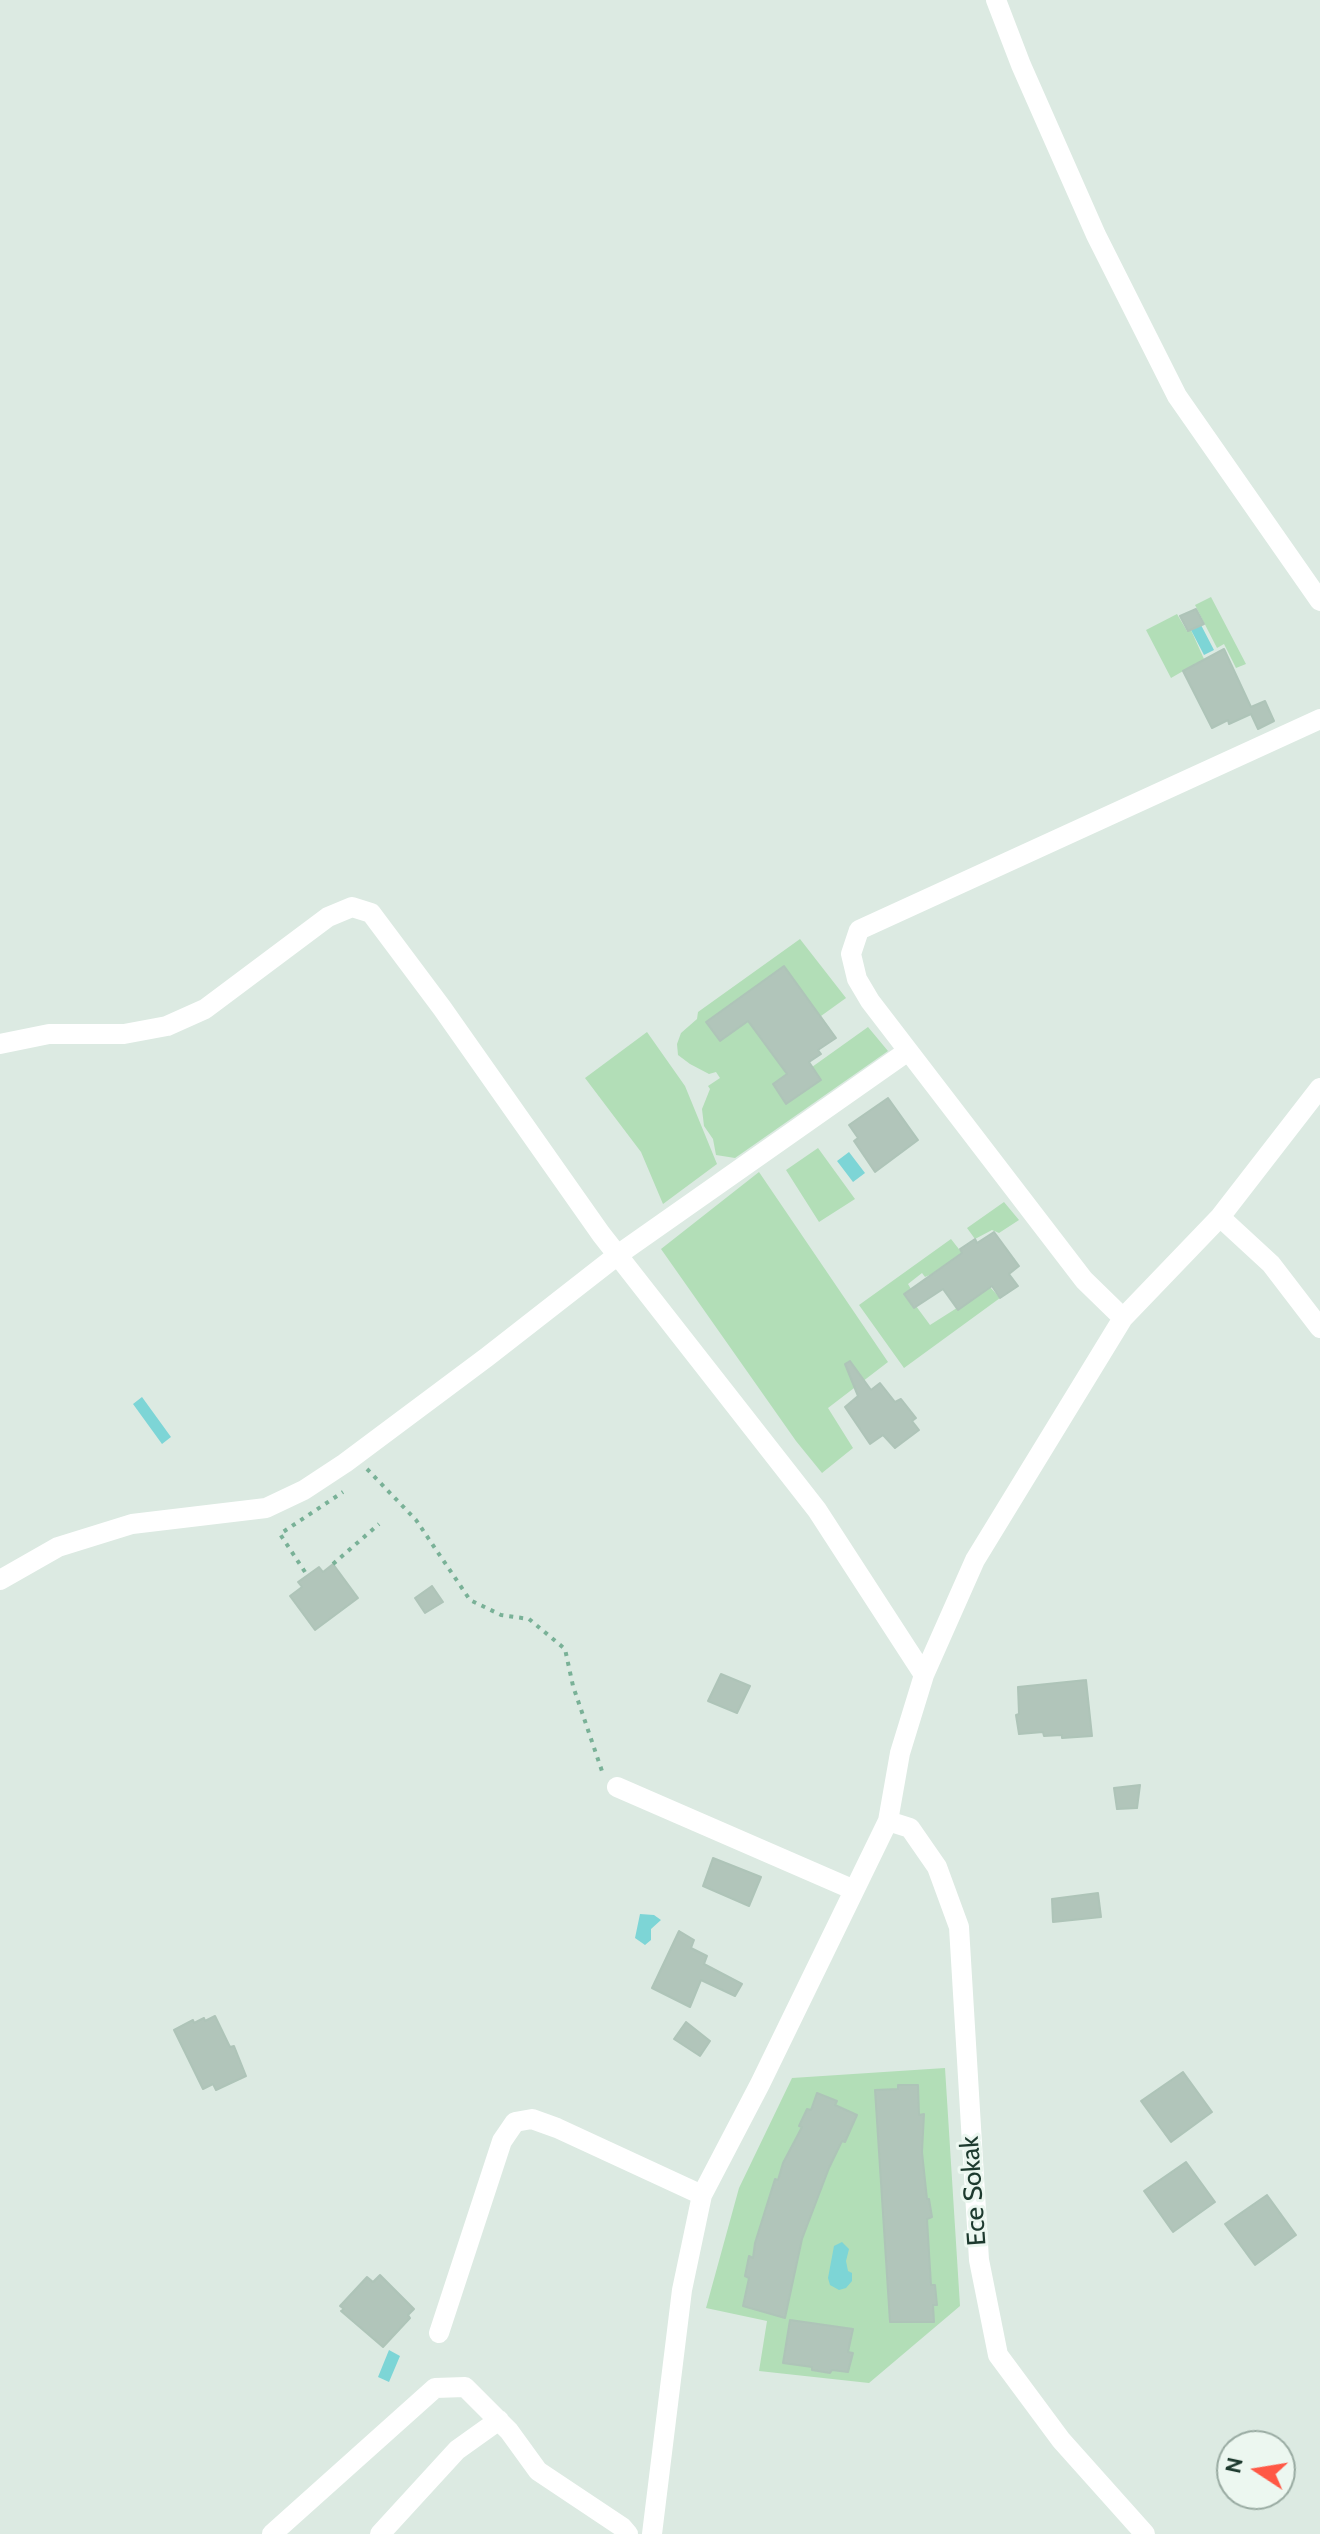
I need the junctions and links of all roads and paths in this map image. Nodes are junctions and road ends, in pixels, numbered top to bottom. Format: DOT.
graph roads {
  1 [pos="996,0"];
  2 [pos="1320,601"];
  3 [pos="1320,719"];
  4 [pos="0,1044"];
  5 [pos="908,1051"];
  6 [pos="1320,1088"];
  7 [pos="1220,1217"];
  8 [pos="619,1254"];
  9 [pos="1123,1318"];
  10 [pos="1320,1328"];
  11 [pos="345,1463"];
  12 [pos="352,1485"];
  13 [pos="379,1524"];
  14 [pos="333,1564"];
  15 [pos="305,1572"];
  16 [pos="0,1580"];
  17 [pos="924,1675"];
  18 [pos="617,1787"];
  19 [pos="888,1821"];
  20 [pos="854,1890"];
  21 [pos="702,2195"];
  22 [pos="439,2333"];
  23 [pos="499,2420"];
  24 [pos="272,2534"];
  25 [pos="380,2534"];
  26 [pos="628,2534"];
  27 [pos="652,2534"];
  28 [pos="1145,2534"];
  1 -- 2 [label="street"];
  3 -- 5 [label="street"];
  4 -- 8 [label="street"];
  5 -- 8 [label="street"];
  5 -- 9 [label="street"];
  6 -- 7 [label="street"];
  7 -- 9 [label="street"];
  7 -- 10 [label="street"];
  8 -- 11 [label="street"];
  8 -- 17 [label="street"];
  9 -- 17 [label="street"];
  11 -- 16 [label="street"];
  11 -- 18 [label="path"];
  12 -- 15 [label="path"];
  13 -- 14 [label="path"];
  17 -- 19 [label="street"];
  18 -- 20 [label="street"];
  19 -- 20 [label="street"];
  19 -- 28 [label="street, Ece Sokak"];
  20 -- 21 [label="street"];
  21 -- 22 [label="street"];
  21 -- 27 [label="street"];
  23 -- 24 [label="street"];
  23 -- 25 [label="street"];
  23 -- 26 [label="street"];
}
